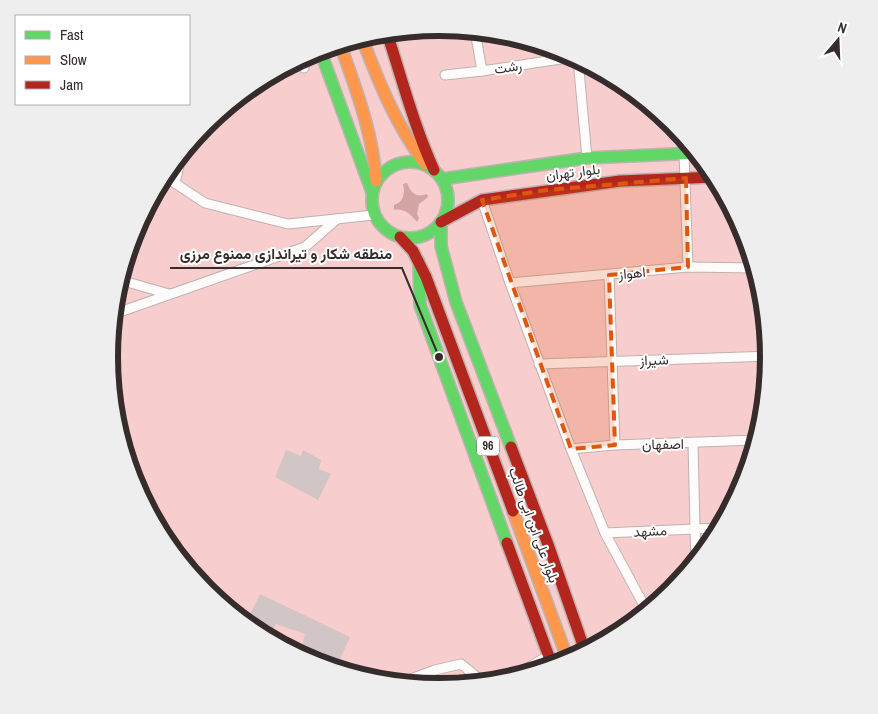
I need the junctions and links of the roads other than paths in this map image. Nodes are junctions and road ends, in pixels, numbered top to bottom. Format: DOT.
graph roads {
  1 [pos="476,39"];
  2 [pos="389,40"];
  3 [pos="364,45"];
  4 [pos="343,51"];
  5 [pos="323,58"];
  6 [pos="558,59"];
  7 [pos="579,68"];
  8 [pos="482,71"];
  9 [pos="445,75"];
  10 [pos="686,153"];
  11 [pos="689,157"];
  12 [pos="587,158"];
  13 [pos="178,171"];
  14 [pos="434,171"];
  15 [pos="705,177"];
  16 [pos="686,178"];
  17 [pos="171,181"];
  18 [pos="175,184"];
  19 [pos="374,186"];
  20 [pos="482,200"];
  21 [pos="374,215"];
  22 [pos="336,219"];
  23 [pos="441,222"];
  24 [pos="400,237"];
  25 [pos="419,262"];
  26 [pos="688,268"];
  27 [pos="747,268"];
  28 [pos="609,275"];
  29 [pos="127,282"];
  30 [pos="510,283"];
  31 [pos="170,294"];
  32 [pos="122,311"];
  33 [pos="760,356"];
  34 [pos="613,362"];
  35 [pos="539,364"];
  36 [pos="749,440"];
  37 [pos="693,443"];
  38 [pos="615,444"];
  39 [pos="571,449"];
  40 [pos="710,528"];
  41 [pos="695,529"];
  42 [pos="605,533"];
  43 [pos="696,549"];
  44 [pos="643,604"];
  45 [pos="584,643"];
  46 [pos="565,652"];
  47 [pos="549,658"];
  48 [pos="475,676"];
  49 [pos="417,677"];
  1 -- 8 [label="street, رشت"];
  2 -- 14 [label="main road"];
  3 -- 14 [label="main road, 96"];
  4 -- 19 [label="main road"];
  5 -- 19 [label="main road"];
  6 -- 8 [label="street, رشت"];
  7 -- 12 [label="street"];
  8 -- 9 [label="street"];
  10 -- 12 [label="main road, بلوار تهران"];
  11 -- 16 [label="street"];
  12 -- 14 [label="main road, بلوار تهران"];
  13 -- 18 [label="street"];
  14 -- 19 [label="main road"];
  14 -- 23 [label="main road, 96"];
  15 -- 16 [label="main road, بلوار تهران"];
  16 -- 20 [label="main road, بلوار تهران"];
  16 -- 26 [label="street"];
  17 -- 18 [label="street"];
  18 -- 22 [label="street"];
  19 -- 21 [label="main road"];
  20 -- 23 [label="main road, بلوار تهران"];
  20 -- 30 [label="street"];
  21 -- 22 [label="street"];
  21 -- 24 [label="main road, 96"];
  22 -- 31 [label="street"];
  23 -- 24 [label="main road"];
  23 -- 45 [label="main road, بلوار علی ابن ابی طالب / 96"];
  24 -- 25 [label="main road, بلوار علی ابن ابی طالب / 96"];
  25 -- 46 [label="main road, بلوار علی ابن ابی طالب / 96"];
  25 -- 47 [label="main road"];
  26 -- 27 [label="street, اهواز"];
  26 -- 28 [label="street, اهواز"];
  28 -- 30 [label="street, اهواز"];
  28 -- 34 [label="street"];
  29 -- 31 [label="street"];
  30 -- 35 [label="street"];
  31 -- 32 [label="street"];
  33 -- 34 [label="street, شیراز"];
  34 -- 35 [label="street, شیراز"];
  34 -- 38 [label="street"];
  35 -- 39 [label="street"];
  36 -- 37 [label="street, اصفهان"];
  37 -- 38 [label="street, اصفهان"];
  37 -- 41 [label="street"];
  38 -- 39 [label="street, اصفهان"];
  39 -- 42 [label="street"];
  40 -- 41 [label="street, مشهد"];
  41 -- 42 [label="street, مشهد"];
  41 -- 43 [label="street"];
  42 -- 44 [label="street"];
  48 -- 49 [label="street"];
}
